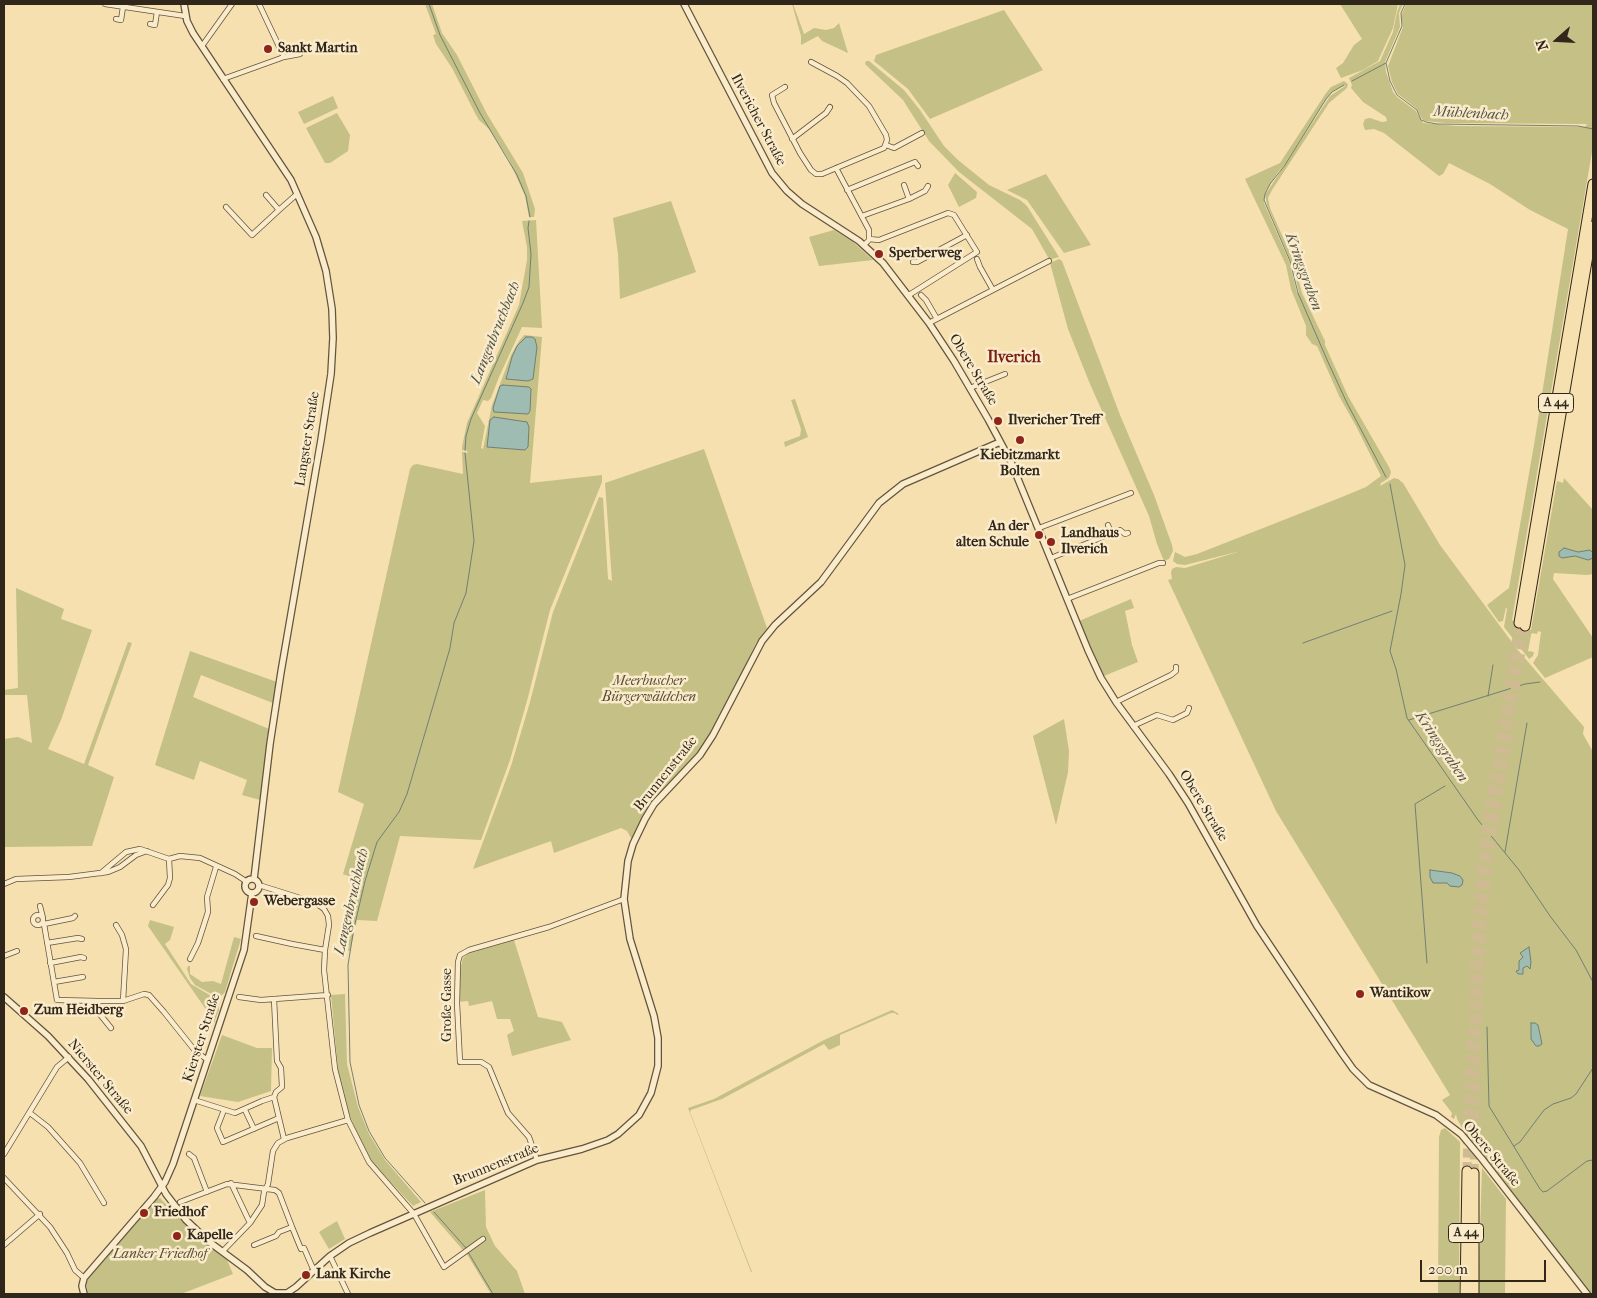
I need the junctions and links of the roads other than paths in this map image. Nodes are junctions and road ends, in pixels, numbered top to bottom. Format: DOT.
graph roads {
  1 [pos="105,4"];
  2 [pos="184,4"];
  3 [pos="232,4"];
  4 [pos="259,4"];
  5 [pos="684,4"];
  6 [pos="123,7"];
  7 [pos="157,12"];
  8 [pos="185,16"];
  9 [pos="116,19"];
  10 [pos="150,24"];
  11 [pos="202,46"];
  12 [pos="300,54"];
  13 [pos="284,57"];
  14 [pos="811,62"];
  15 [pos="223,78"];
  16 [pos="785,88"];
  17 [pos="830,107"];
  18 [pos="922,133"];
  19 [pos="792,139"];
  20 [pos="886,144"];
  21 [pos="918,166"];
  22 [pos="836,168"];
  23 [pos="1593,184"];
  24 [pos="904,185"];
  25 [pos="928,186"];
  26 [pos="847,190"];
  27 [pos="297,194"];
  28 [pos="266,195"];
  29 [pos="909,199"];
  30 [pos="226,207"];
  31 [pos="279,210"];
  32 [pos="862,216"];
  33 [pos="1593,226"];
  34 [pos="967,235"];
  35 [pos="869,238"];
  36 [pos="864,245"];
  37 [pos="977,259"];
  38 [pos="1049,261"];
  39 [pos="913,262"];
  40 [pos="883,263"];
  41 [pos="993,290"];
  42 [pos="909,295"];
  43 [pos="921,295"];
  44 [pos="938,318"];
  45 [pos="929,323"];
  46 [pos="1006,374"];
  47 [pos="970,388"];
  48 [pos="1000,442"];
  49 [pos="1131,493"];
  50 [pos="1108,524"];
  51 [pos="1039,528"];
  52 [pos="1128,533"];
  53 [pos="1111,534"];
  54 [pos="1051,558"];
  55 [pos="1163,563"];
  56 [pos="1068,599"];
  57 [pos="1176,666"];
  58 [pos="1116,702"];
  59 [pos="1189,708"];
  60 [pos="1133,726"];
  61 [pos="169,859"];
  62 [pos="216,867"];
  63 [pos="254,879"];
  64 [pos="247,882"];
  65 [pos="4,884"];
  66 [pos="259,886"];
  67 [pos="252,893"];
  68 [pos="624,899"];
  69 [pos="153,905"];
  70 [pos="40,906"];
  71 [pos="75,916"];
  72 [pos="44,924"];
  73 [pos="116,925"];
  74 [pos="256,936"];
  75 [pos="82,939"];
  76 [pos="47,943"];
  77 [pos="325,950"];
  78 [pos="17,951"];
  79 [pos="4,956"];
  80 [pos="84,958"];
  81 [pos="190,959"];
  82 [pos="50,963"];
  83 [pos="83,977"];
  84 [pos="54,982"];
  85 [pos="328,995"];
  86 [pos="4,997"];
  87 [pos="239,997"];
  88 [pos="274,998"];
  89 [pos="98,1001"];
  90 [pos="123,1001"];
  91 [pos="112,1028"];
  92 [pos="69,1057"];
  93 [pos="208,1060"];
  94 [pos="274,1098"];
  95 [pos="194,1100"];
  96 [pos="224,1110"];
  97 [pos="245,1110"];
  98 [pos="30,1113"];
  99 [pos="279,1118"];
  100 [pos="348,1120"];
  101 [pos="254,1129"];
  102 [pos="284,1139"];
  103 [pos="4,1154"];
  104 [pos="190,1154"];
  105 [pos="537,1160"];
  106 [pos="4,1178"];
  107 [pos="231,1184"];
  108 [pos="162,1187"];
  109 [pos="266,1188"];
  110 [pos="207,1192"];
  111 [pos="180,1202"];
  112 [pos="104,1203"];
  113 [pos="40,1214"];
  114 [pos="414,1214"];
  115 [pos="250,1223"];
  116 [pos="292,1227"];
  117 [pos="483,1239"];
  118 [pos="4,1245"];
  119 [pos="254,1245"];
  120 [pos="223,1251"];
  121 [pos="330,1256"];
  122 [pos="314,1271"];
  123 [pos="84,1278"];
  124 [pos="84,1294"];
  125 [pos="280,1294"];
  126 [pos="348,1294"];
  127 [pos="1465,1294"];
  128 [pos="1474,1294"];
  129 [pos="1587,1294"];
  1 -- 6 [label="street"];
  2 -- 8 [label="street, Langster Straße"];
  3 -- 11 [label="street"];
  4 -- 13 [label="street"];
  5 -- 36 [label="street, Ilvericher Straße"];
  6 -- 7 [label="street"];
  6 -- 9 [label="street"];
  7 -- 8 [label="street"];
  7 -- 10 [label="street"];
  8 -- 11 [label="street, Langster Straße"];
  11 -- 15 [label="street, Langster Straße"];
  12 -- 13 [label="street"];
  13 -- 15 [label="street"];
  14 -- 20 [label="street"];
  15 -- 27 [label="street, Langster Straße"];
  16 -- 19 [label="street"];
  17 -- 19 [label="street"];
  18 -- 20 [label="street"];
  19 -- 22 [label="street"];
  20 -- 22 [label="street"];
  21 -- 26 [label="street"];
  22 -- 26 [label="street"];
  23 -- 33 [label="highway, A 44"];
  24 -- 29 [label="street"];
  25 -- 29 [label="street"];
  26 -- 32 [label="street"];
  27 -- 31 [label="street"];
  27 -- 63 [label="street, Langster Straße"];
  28 -- 31 [label="street"];
  29 -- 32 [label="street"];
  30 -- 31 [label="street"];
  32 -- 35 [label="street"];
  34 -- 35 [label="street"];
  34 -- 39 [label="street"];
  34 -- 42 [label="street"];
  35 -- 36 [label="street"];
  36 -- 40 [label="street, Ilvericher Straße"];
  37 -- 41 [label="street"];
  38 -- 41 [label="street"];
  40 -- 42 [label="street, Obere Straße"];
  41 -- 44 [label="street"];
  42 -- 45 [label="street, Obere Straße"];
  43 -- 44 [label="street"];
  44 -- 45 [label="street"];
  45 -- 47 [label="street, Obere Straße"];
  46 -- 47 [label="street"];
  47 -- 48 [label="street, Obere Straße"];
  48 -- 51 [label="street, Obere Straße"];
  48 -- 68 [label="street, Brunnenstraße"];
  49 -- 51 [label="street"];
  50 -- 53 [label="street"];
  51 -- 54 [label="street, Obere Straße"];
  52 -- 53 [label="street"];
  53 -- 54 [label="street"];
  54 -- 56 [label="street, Obere Straße"];
  55 -- 56 [label="street"];
  56 -- 58 [label="street, Obere Straße"];
  57 -- 58 [label="street"];
  58 -- 60 [label="street, Obere Straße"];
  59 -- 60 [label="street"];
  60 -- 129 [label="street, Obere Straße"];
  61 -- 62 [label="street"];
  61 -- 65 [label="street"];
  61 -- 69 [label="street"];
  62 -- 64 [label="street"];
  62 -- 81 [label="street"];
  63 -- 64 [label="street"];
  63 -- 66 [label="street"];
  64 -- 67 [label="street"];
  66 -- 67 [label="street"];
  66 -- 77 [label="street"];
  67 -- 93 [label="street, Kierster Straße"];
  68 -- 105 [label="street, Brunnenstraße"];
  68 -- 105 [label="street, Große Gasse"];
  70 -- 72 [label="street"];
  71 -- 72 [label="street"];
  72 -- 76 [label="street"];
  73 -- 90 [label="street"];
  74 -- 77 [label="street"];
  75 -- 76 [label="street"];
  76 -- 82 [label="street"];
  77 -- 85 [label="street"];
  78 -- 79 [label="street"];
  80 -- 82 [label="street"];
  82 -- 84 [label="street"];
  83 -- 84 [label="street"];
  84 -- 89 [label="street"];
  85 -- 88 [label="street"];
  85 -- 100 [label="street"];
  86 -- 92 [label="street, Nierster Straße"];
  87 -- 88 [label="street"];
  88 -- 94 [label="street"];
  89 -- 90 [label="street"];
  89 -- 91 [label="street"];
  90 -- 93 [label="street"];
  92 -- 98 [label="street"];
  92 -- 108 [label="street, Nierster Straße"];
  93 -- 95 [label="street, Kierster Straße"];
  94 -- 97 [label="street"];
  94 -- 99 [label="street"];
  95 -- 96 [label="street"];
  95 -- 108 [label="street, Kierster Straße"];
  96 -- 97 [label="street"];
  96 -- 101 [label="street"];
  97 -- 101 [label="street"];
  98 -- 103 [label="street"];
  98 -- 112 [label="street"];
  99 -- 101 [label="street"];
  99 -- 102 [label="street"];
  100 -- 102 [label="street"];
  100 -- 114 [label="street"];
  102 -- 109 [label="street"];
  104 -- 110 [label="street"];
  105 -- 114 [label="street, Brunnenstraße"];
  106 -- 113 [label="street"];
  107 -- 109 [label="street"];
  107 -- 110 [label="street"];
  107 -- 115 [label="street"];
  108 -- 120 [label="street, Nierster Straße"];
  108 -- 123 [label="street, Kierster Straße"];
  109 -- 115 [label="street"];
  109 -- 116 [label="street"];
  110 -- 111 [label="street"];
  113 -- 118 [label="street"];
  113 -- 123 [label="street"];
  114 -- 117 [label="street"];
  114 -- 121 [label="street, Brunnenstraße"];
  115 -- 120 [label="street"];
  116 -- 119 [label="street"];
  116 -- 122 [label="street"];
  120 -- 125 [label="street, Nierster Straße"];
  121 -- 122 [label="street, Brunnenstraße"];
  121 -- 126 [label="street"];
  122 -- 125 [label="street, Brunnenstraße"];
  123 -- 124 [label="street"];
  127 -- 128 [label="highway, A 44"];
}
